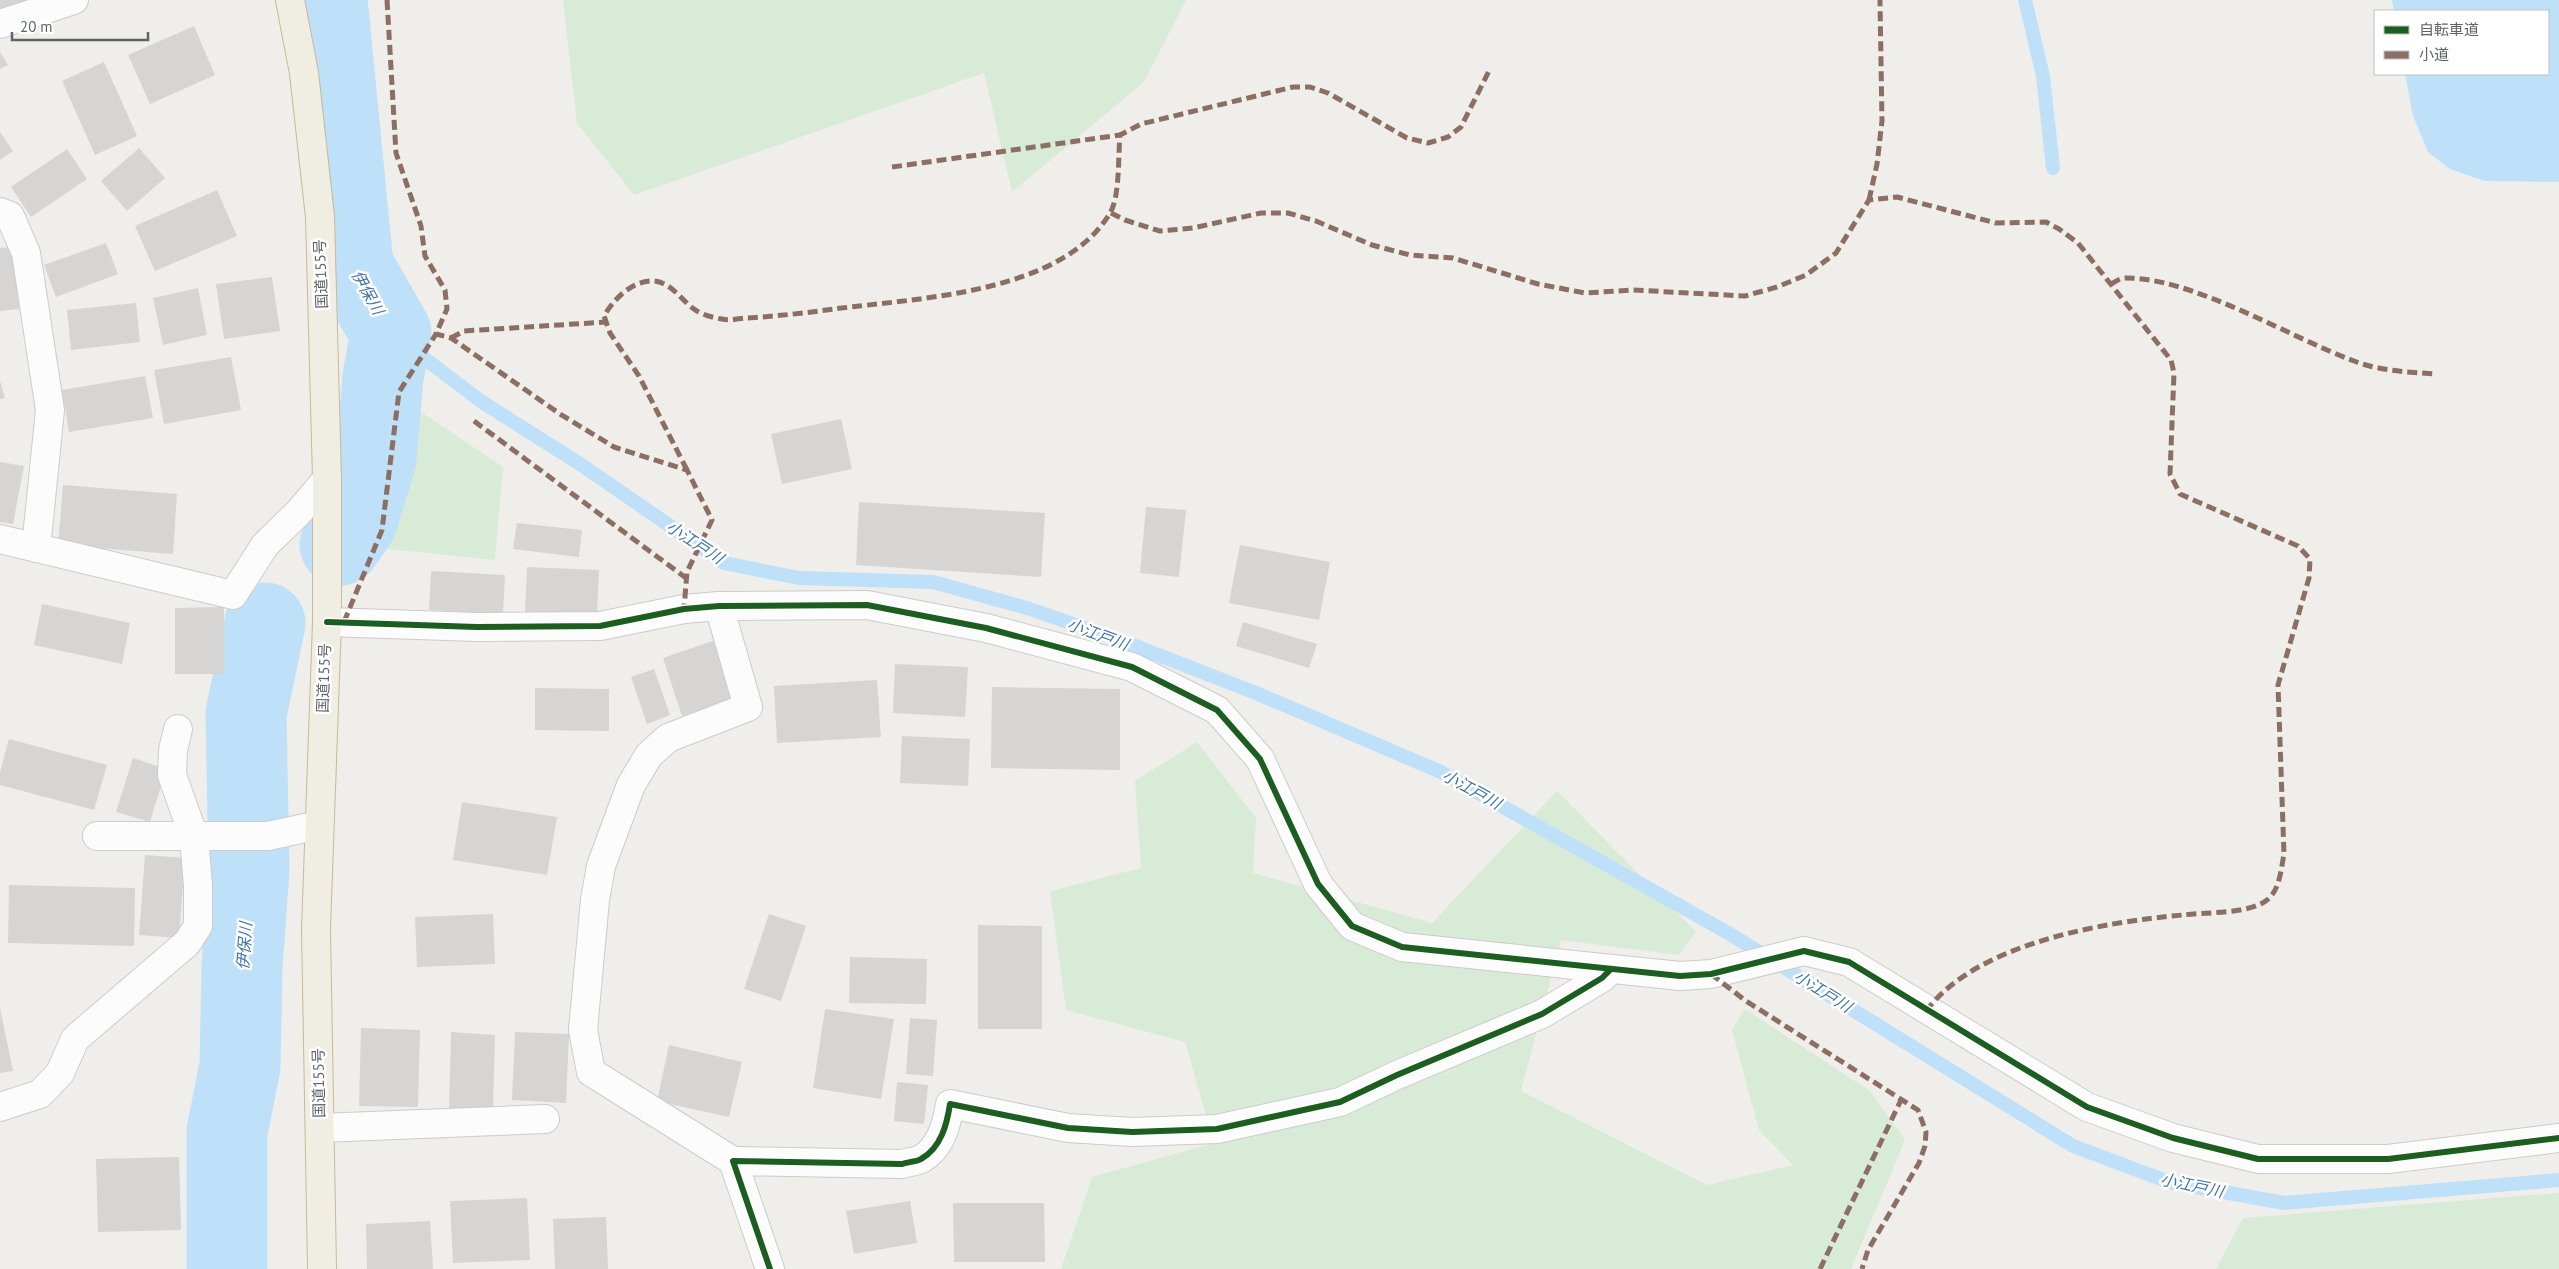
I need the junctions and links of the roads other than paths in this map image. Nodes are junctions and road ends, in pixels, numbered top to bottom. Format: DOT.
graph roads {
  1 [pos="74,0"];
  2 [pos="290,0"];
  3 [pos="0,24"];
  4 [pos="0,212"];
  5 [pos="328,479"];
  6 [pos="0,540"];
  7 [pos="36,548"];
  8 [pos="720,606"];
  9 [pos="327,622"];
  10 [pos="178,729"];
  11 [pos="320,825"];
  12 [pos="98,836"];
  13 [pos="194,837"];
  14 [pos="1611,969"];
  15 [pos="0,1107"];
  16 [pos="544,1119"];
  17 [pos="320,1128"];
  18 [pos="2559,1138"];
  19 [pos="733,1161"];
  20 [pos="322,1269"];
  21 [pos="770,1269"];
  1 -- 3 [label="street"];
  2 -- 5 [label="highway, 国道155号"];
  4 -- 7 [label="street"];
  5 -- 7 [label="street"];
  5 -- 9 [label="highway, 国道155号"];
  6 -- 7 [label="street"];
  8 -- 9 [label="street"];
  8 -- 14 [label="street"];
  8 -- 19 [label="street"];
  9 -- 11 [label="highway, 国道155号"];
  10 -- 13 [label="street"];
  11 -- 13 [label="street"];
  11 -- 17 [label="highway, 国道155号"];
  12 -- 13 [label="street"];
  13 -- 15 [label="street"];
  14 -- 18 [label="street"];
  14 -- 19 [label="street"];
  16 -- 17 [label="street"];
  17 -- 20 [label="highway, 国道155号"];
  19 -- 21 [label="street"];
}
